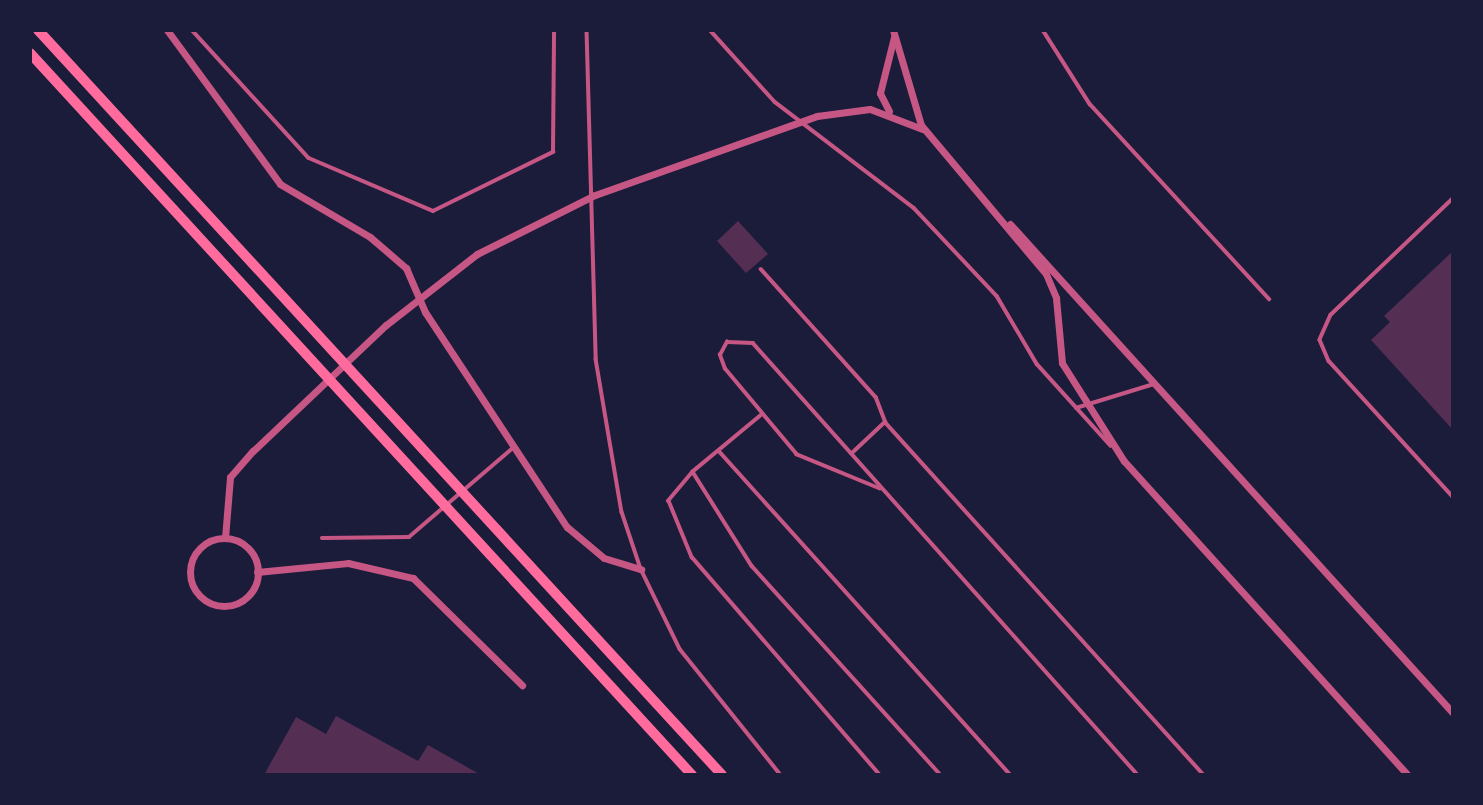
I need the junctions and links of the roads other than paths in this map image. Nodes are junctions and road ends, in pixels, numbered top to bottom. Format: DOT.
graph roads {
  1 [pos="38,30"];
  2 [pos="167,30"];
  3 [pos="192,30"];
  4 [pos="554,30"];
  5 [pos="587,30"];
  6 [pos="710,30"];
  7 [pos="1042,30"];
  8 [pos="894,32"];
  9 [pos="30,53"];
  10 [pos="895,115"];
  11 [pos="928,134"];
  12 [pos="1453,199"];
  13 [pos="1005,220"];
  14 [pos="761,269"];
  15 [pos="419,298"];
  16 [pos="1269,299"];
  17 [pos="1157,384"];
  18 [pos="1087,404"];
  19 [pos="1076,408"];
  20 [pos="763,414"];
  21 [pos="885,422"];
  22 [pos="514,446"];
  23 [pos="719,451"];
  24 [pos="853,452"];
  25 [pos="1124,461"];
  26 [pos="694,472"];
  27 [pos="880,489"];
  28 [pos="1453,497"];
  29 [pos="225,538"];
  30 [pos="322,538"];
  31 [pos="641,569"];
  32 [pos="257,572"];
  33 [pos="522,685"];
  34 [pos="1453,713"];
  35 [pos="692,775"];
  36 [pos="722,775"];
  37 [pos="781,775"];
  38 [pos="880,775"];
  39 [pos="941,775"];
  40 [pos="1011,775"];
  41 [pos="1138,775"];
  42 [pos="1204,775"];
  43 [pos="1408,775"];
  1 -- 36 [label="highway"];
  2 -- 15 [label="street"];
  3 -- 4 [label="lane"];
  5 -- 31 [label="lane"];
  6 -- 19 [label="lane"];
  7 -- 16 [label="lane"];
  8 -- 10 [label="street"];
  8 -- 11 [label="street"];
  9 -- 35 [label="highway"];
  10 -- 11 [label="street"];
  10 -- 15 [label="street"];
  11 -- 13 [label="street"];
  12 -- 28 [label="lane"];
  13 -- 17 [label="street"];
  13 -- 18 [label="street"];
  14 -- 21 [label="lane"];
  15 -- 22 [label="street"];
  15 -- 29 [label="street"];
  17 -- 18 [label="lane"];
  17 -- 34 [label="street"];
  18 -- 19 [label="lane"];
  18 -- 25 [label="street"];
  19 -- 25 [label="lane"];
  20 -- 23 [label="lane"];
  20 -- 24 [label="lane"];
  20 -- 27 [label="lane"];
  21 -- 24 [label="lane"];
  21 -- 42 [label="lane"];
  22 -- 30 [label="lane"];
  22 -- 31 [label="street"];
  23 -- 26 [label="lane"];
  23 -- 40 [label="lane"];
  24 -- 27 [label="lane"];
  25 -- 43 [label="street"];
  26 -- 38 [label="lane"];
  26 -- 39 [label="lane"];
  27 -- 41 [label="lane"];
  29 -- 32 [label="street"];
  29 -- 32 [label="street"];
  31 -- 37 [label="lane"];
  32 -- 33 [label="street"];
}
